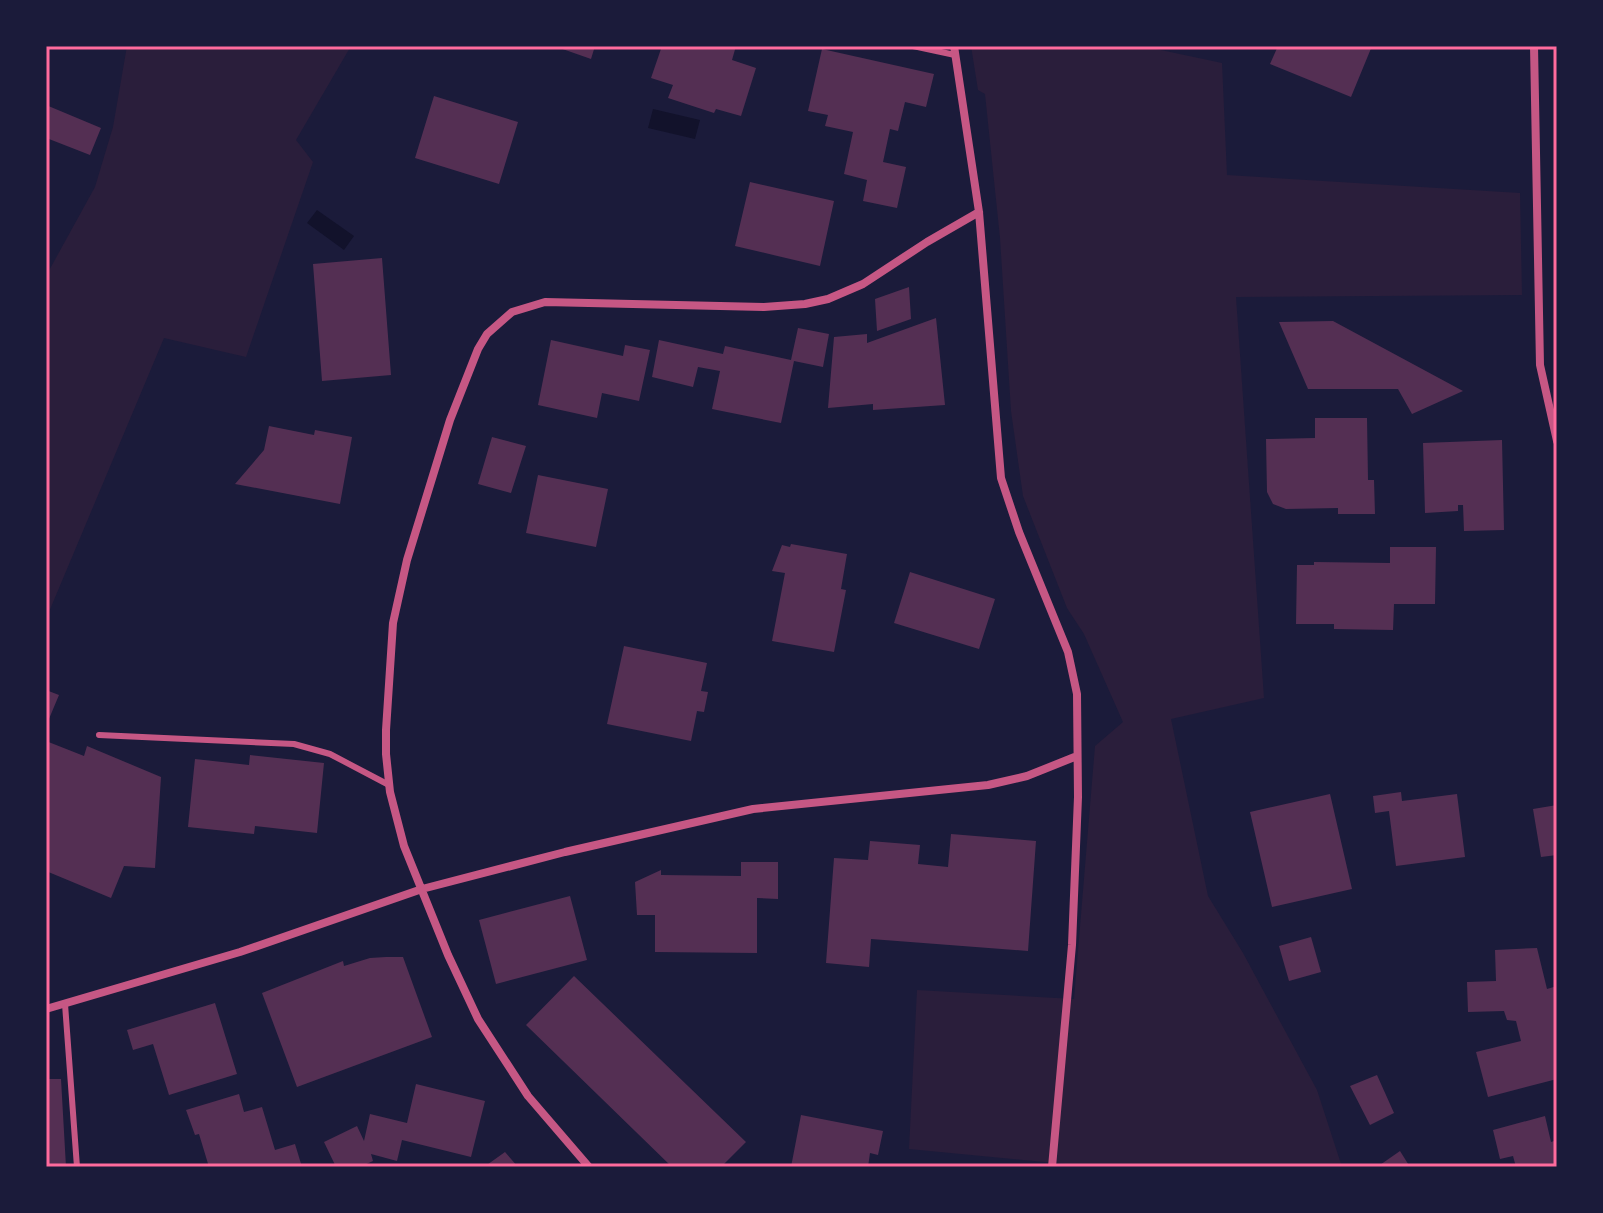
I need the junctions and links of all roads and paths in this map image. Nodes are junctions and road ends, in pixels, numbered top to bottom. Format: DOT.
graph roads {
  1 [pos="913,46"];
  2 [pos="1534,46"];
  3 [pos="955,50"];
  4 [pos="979,212"];
  5 [pos="1557,441"];
  6 [pos="99,735"];
  7 [pos="1077,756"];
  8 [pos="389,785"];
  9 [pos="422,889"];
  10 [pos="65,1004"];
  11 [pos="46,1009"];
  12 [pos="77,1167"];
  13 [pos="589,1167"];
  14 [pos="1052,1167"];
  1 -- 3 [label="lane"];
  2 -- 5 [label="street"];
  3 -- 4 [label="street"];
  4 -- 7 [label="street"];
  4 -- 8 [label="street"];
  6 -- 8 [label="lane"];
  7 -- 9 [label="street"];
  7 -- 14 [label="street"];
  8 -- 9 [label="street"];
  9 -- 10 [label="street"];
  9 -- 13 [label="street"];
  10 -- 11 [label="street"];
  10 -- 12 [label="lane"];
}
